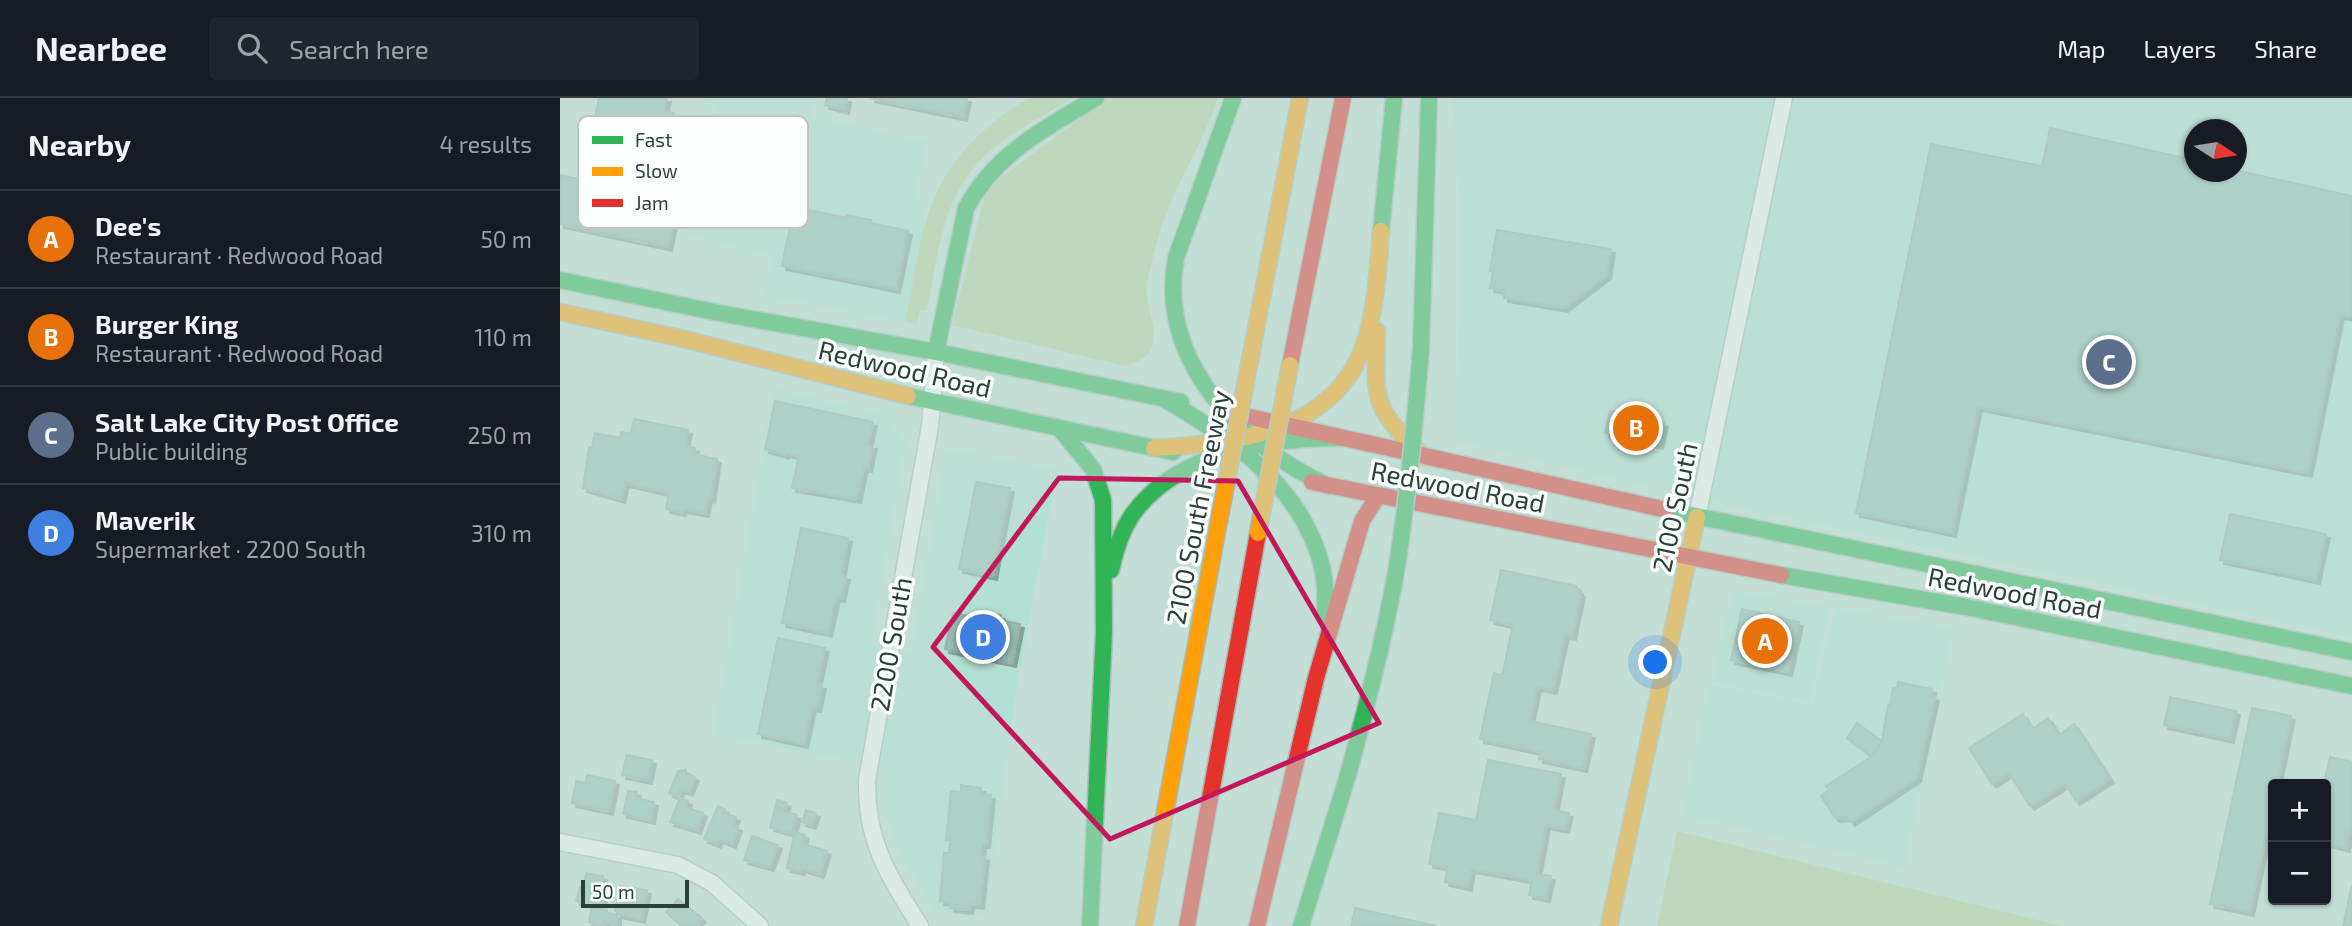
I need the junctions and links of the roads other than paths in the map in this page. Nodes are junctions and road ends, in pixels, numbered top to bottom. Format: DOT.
graph roads {
  1 [pos="1096,98"];
  2 [pos="1233,98"];
  3 [pos="1300,98"];
  4 [pos="1343,98"];
  5 [pos="1394,98"];
  6 [pos="1429,98"];
  7 [pos="1784,98"];
  8 [pos="1378,271"];
  9 [pos="560,280"];
  10 [pos="560,312"];
  11 [pos="936,352"];
  12 [pos="1164,399"];
  13 [pos="932,401"];
  14 [pos="1228,412"];
  15 [pos="1287,425"];
  16 [pos="1059,428"];
  17 [pos="1341,438"];
  18 [pos="1246,442"];
  19 [pos="1154,448"];
  20 [pos="1425,457"];
  21 [pos="1211,460"];
  22 [pos="1269,473"];
  23 [pos="1328,486"];
  24 [pos="1378,496"];
  25 [pos="1697,517"];
  26 [pos="1689,557"];
  27 [pos="1104,632"];
  28 [pos="2352,652"];
  29 [pos="1316,678"];
  30 [pos="2352,686"];
  31 [pos="560,842"];
  32 [pos="760,926"];
  33 [pos="920,926"];
  34 [pos="1090,926"];
  35 [pos="1144,926"];
  36 [pos="1187,926"];
  37 [pos="1257,926"];
  38 [pos="1301,926"];
  39 [pos="1609,926"];
  1 -- 11 [label="main road"];
  2 -- 14 [label="main road"];
  3 -- 35 [label="main road, 2100 South Freeway, bridge"];
  4 -- 36 [label="main road, bridge"];
  5 -- 8 [label="main road"];
  6 -- 38 [label="main road, bridge"];
  7 -- 25 [label="street, 2100 South"];
  8 -- 15 [label="main road"];
  8 -- 20 [label="main road"];
  9 -- 11 [label="main road, Redwood Road"];
  10 -- 13 [label="main road, Redwood Road"];
  11 -- 12 [label="main road, Redwood Road"];
  11 -- 13 [label="street, 2200 South"];
  12 -- 14 [label="main road, Redwood Road"];
  12 -- 18 [label="main road"];
  13 -- 16 [label="main road, Redwood Road"];
  13 -- 33 [label="street, 2200 South"];
  14 -- 15 [label="main road, Redwood Road"];
  14 -- 18 [label="main road"];
  15 -- 17 [label="main road, Redwood Road"];
  15 -- 18 [label="main road"];
  16 -- 19 [label="main road, Redwood Road"];
  16 -- 27 [label="main road"];
  17 -- 18 [label="main road"];
  17 -- 20 [label="main road, Redwood Road"];
  18 -- 19 [label="main road"];
  18 -- 21 [label="main road"];
  18 -- 22 [label="main road"];
  18 -- 23 [label="main road"];
  19 -- 21 [label="main road, Redwood Road"];
  20 -- 25 [label="main road, Redwood Road"];
  21 -- 22 [label="main road, Redwood Road"];
  21 -- 27 [label="main road"];
  22 -- 23 [label="main road, Redwood Road"];
  22 -- 29 [label="main road"];
  23 -- 24 [label="main road, Redwood Road"];
  24 -- 26 [label="main road, Redwood Road"];
  24 -- 29 [label="main road"];
  25 -- 26 [label="main road, 2100 South"];
  25 -- 28 [label="main road, Redwood Road"];
  26 -- 30 [label="main road, Redwood Road"];
  26 -- 39 [label="main road, 2100 South"];
  27 -- 34 [label="main road"];
  29 -- 37 [label="main road"];
  31 -- 32 [label="street"];
}
